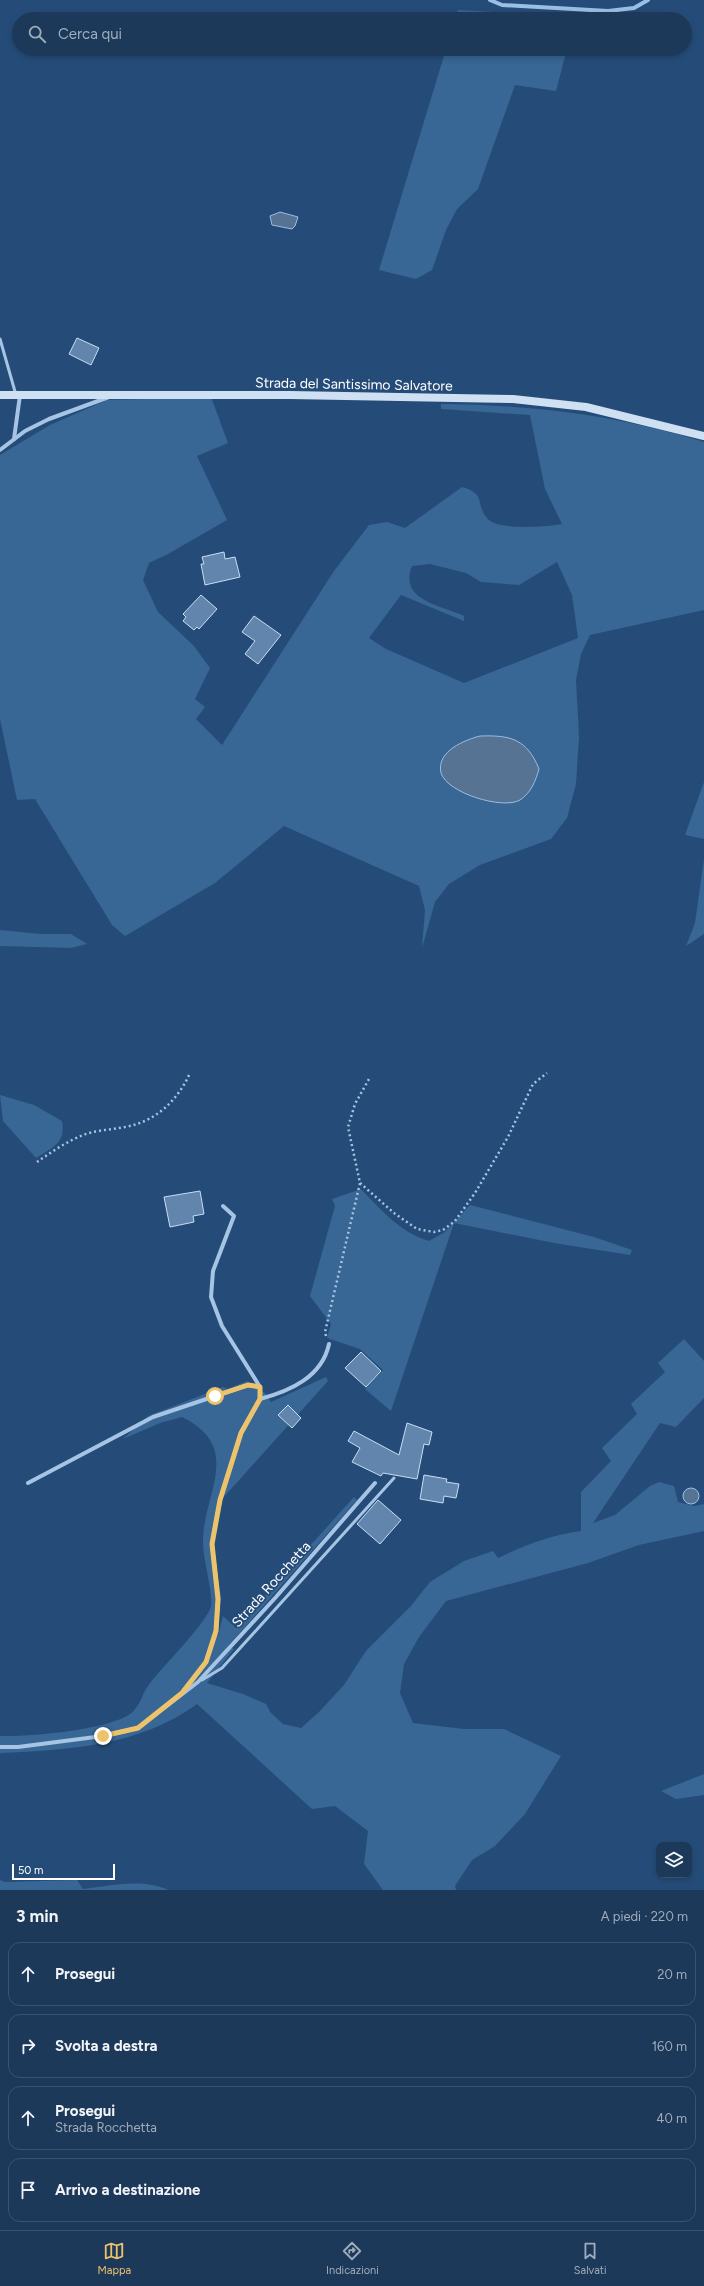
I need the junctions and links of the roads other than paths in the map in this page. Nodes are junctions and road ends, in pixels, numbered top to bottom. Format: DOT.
graph roads {
  1 [pos="0,340"];
  2 [pos="0,395"];
  3 [pos="18,395"];
  4 [pos="111,397"];
  5 [pos="704,436"];
  6 [pos="14,439"];
  7 [pos="0,450"];
  8 [pos="223,1206"];
  9 [pos="329,1344"];
  10 [pos="260,1387"];
  11 [pos="260,1399"];
  12 [pos="394,1478"];
  13 [pos="28,1483"];
  14 [pos="375,1483"];
  15 [pos="198,1682"];
  16 [pos="182,1693"];
  17 [pos="0,1747"];
  1 -- 3 [label="lane"];
  2 -- 3 [label="street, Strada del Santissimo Salvatore"];
  3 -- 4 [label="street, Strada del Santissimo Salvatore"];
  3 -- 6 [label="street"];
  4 -- 5 [label="street, Strada del Santissimo Salvatore"];
  4 -- 6 [label="street"];
  6 -- 7 [label="street"];
  8 -- 10 [label="street"];
  9 -- 11 [label="street"];
  10 -- 11 [label="street"];
  10 -- 13 [label="street"];
  11 -- 16 [label="street"];
  12 -- 15 [label="lane"];
  14 -- 15 [label="street, Strada Rocchetta"];
  15 -- 16 [label="street, Strada Rocchetta"];
  16 -- 17 [label="street, Strada Rocchetta"];
}
